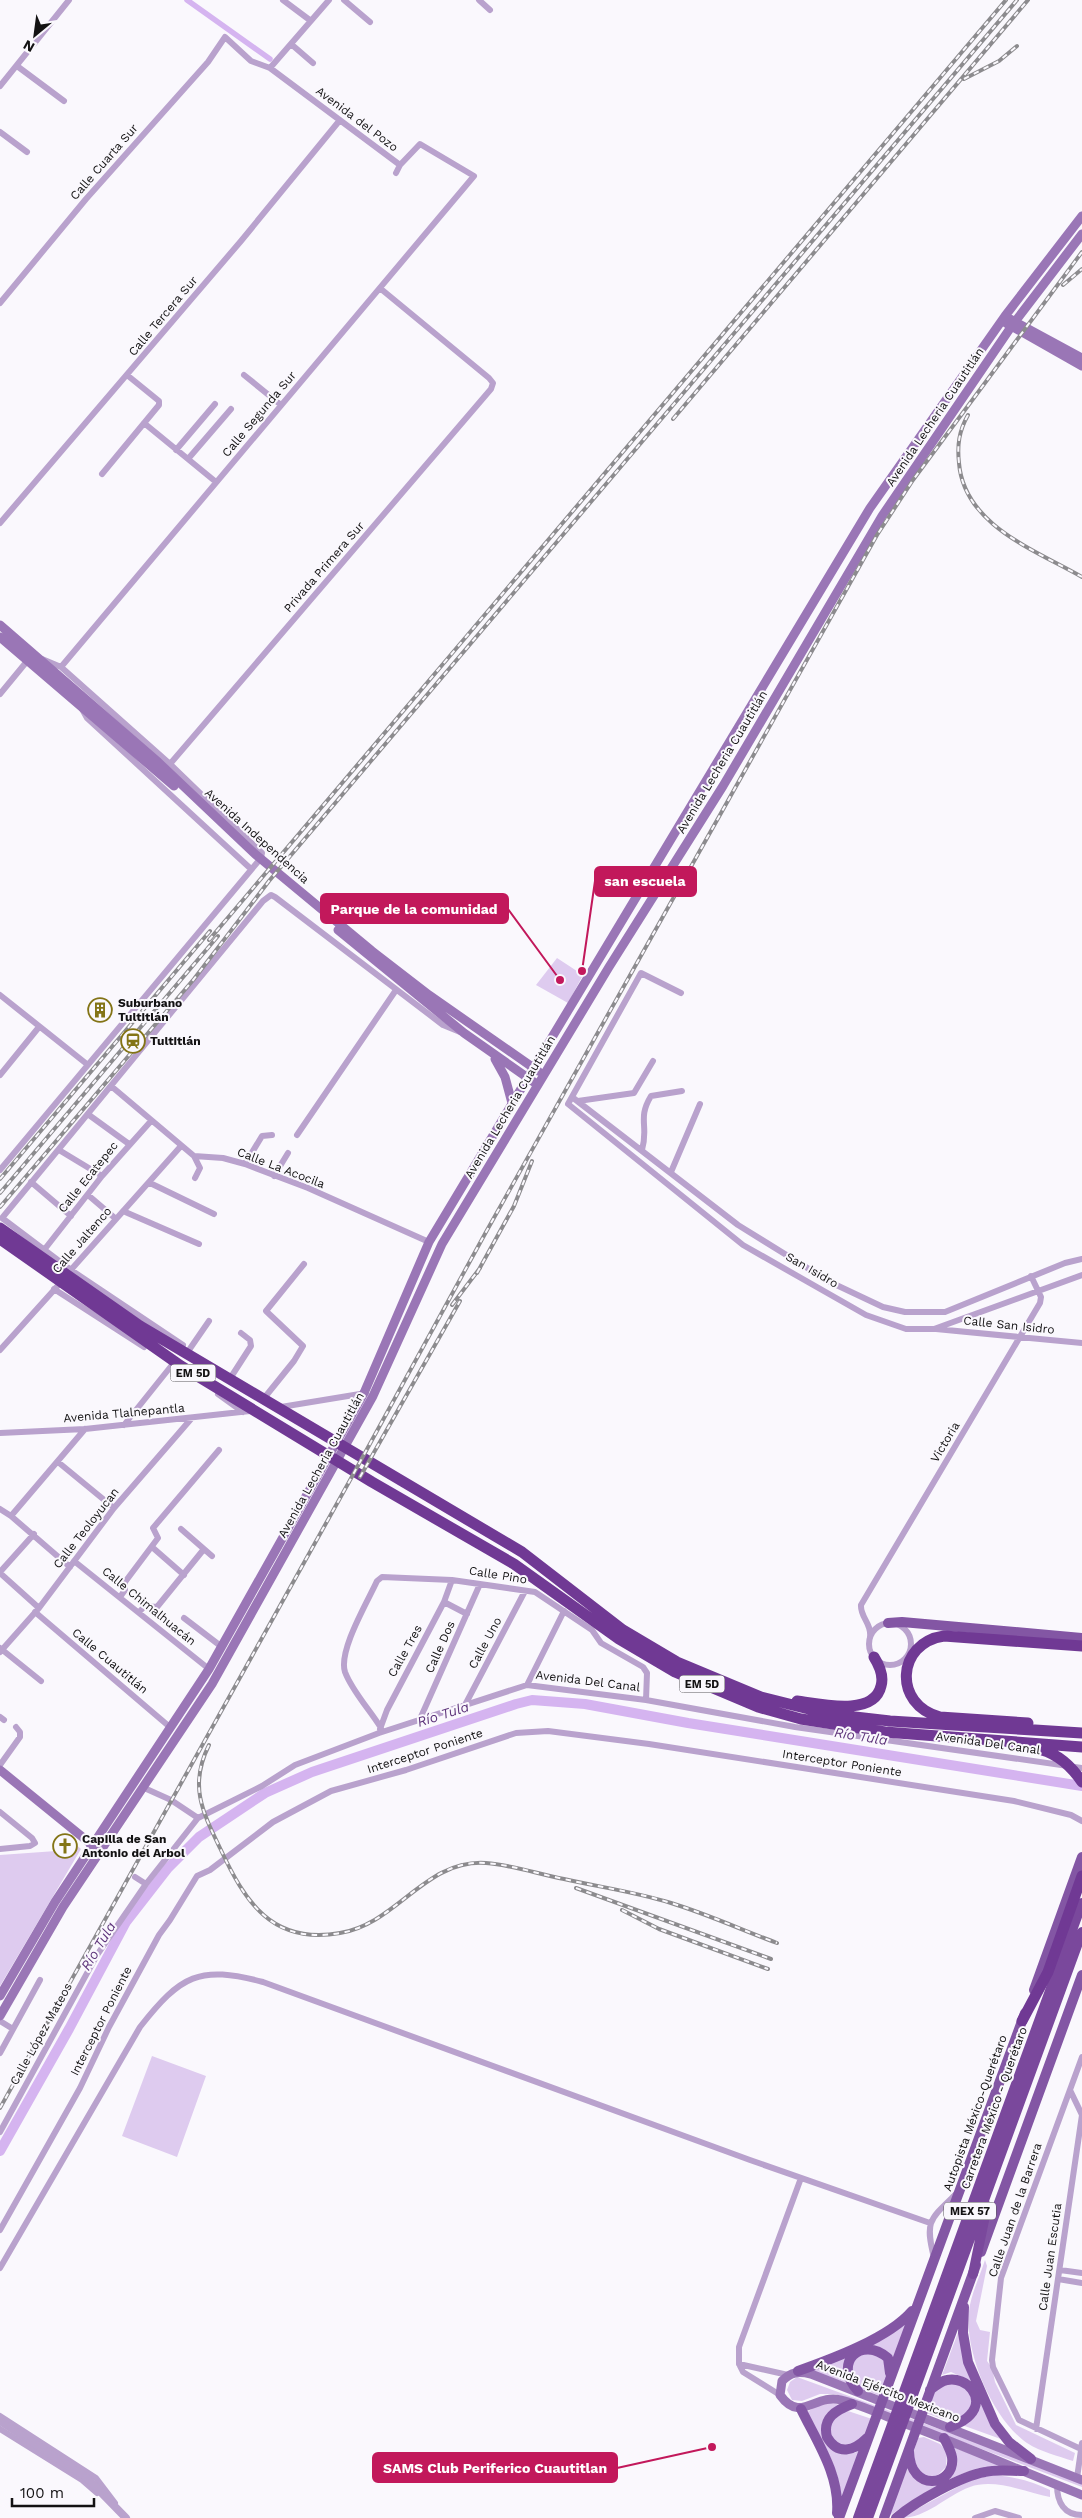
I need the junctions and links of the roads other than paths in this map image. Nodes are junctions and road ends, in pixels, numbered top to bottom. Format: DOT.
graph roads {
  1 [pos="69,0"];
  2 [pos="283,0"];
  3 [pos="329,0"];
  4 [pos="344,0"];
  5 [pos="479,0"];
  6 [pos="490,10"];
  7 [pos="311,21"];
  8 [pos="370,22"];
  9 [pos="225,37"];
  10 [pos="291,44"];
  11 [pos="313,63"];
  12 [pos="17,66"];
  13 [pos="270,68"];
  14 [pos="0,86"];
  15 [pos="64,101"];
  16 [pos="340,120"];
  17 [pos="0,132"];
  18 [pos="27,152"];
  19 [pos="400,165"];
  20 [pos="396,173"];
  21 [pos="474,176"];
  22 [pos="1082,216"];
  23 [pos="1082,234"];
  24 [pos="381,289"];
  25 [pos="0,303"];
  26 [pos="1003,318"];
  27 [pos="1012,324"];
  28 [pos="1082,358"];
  29 [pos="1082,366"];
  30 [pos="127,375"];
  31 [pos="244,375"];
  32 [pos="215,404"];
  33 [pos="281,405"];
  34 [pos="231,409"];
  35 [pos="144,423"];
  36 [pos="176,450"];
  37 [pos="188,459"];
  38 [pos="102,474"];
  39 [pos="216,482"];
  40 [pos="0,523"];
  41 [pos="0,625"];
  42 [pos="0,636"];
  43 [pos="32,658"];
  44 [pos="61,667"];
  45 [pos="0,694"];
  46 [pos="79,704"];
  47 [pos="170,764"];
  48 [pos="156,765"];
  49 [pos="251,869"];
  50 [pos="370,953"];
  51 [pos="396,990"];
  52 [pos="681,993"];
  53 [pos="0,995"];
  54 [pos="39,1027"];
  55 [pos="464,1034"];
  56 [pos="490,1053"];
  57 [pos="653,1061"];
  58 [pos="88,1065"];
  59 [pos="533,1068"];
  60 [pos="0,1075"];
  61 [pos="544,1076"];
  62 [pos="527,1078"];
  63 [pos="538,1085"];
  64 [pos="111,1086"];
  65 [pos="682,1091"];
  66 [pos="572,1097"];
  67 [pos="578,1101"];
  68 [pos="512,1103"];
  69 [pos="700,1104"];
  70 [pos="89,1115"];
  71 [pos="152,1121"];
  72 [pos="272,1135"];
  73 [pos="296,1135"];
  74 [pos="129,1144"];
  75 [pos="181,1146"];
  76 [pos="58,1150"];
  77 [pos="642,1150"];
  78 [pos="288,1153"];
  79 [pos="194,1156"];
  80 [pos="245,1164"];
  81 [pos="0,1170"];
  82 [pos="670,1172"];
  83 [pos="102,1176"];
  84 [pos="274,1176"];
  85 [pos="195,1178"];
  86 [pos="31,1182"];
  87 [pos="150,1183"];
  88 [pos="88,1195"];
  89 [pos="123,1210"];
  90 [pos="214,1214"];
  91 [pos="71,1216"];
  92 [pos="116,1219"];
  93 [pos="1,1223"];
  94 [pos="8,1241"];
  95 [pos="429,1242"];
  96 [pos="199,1244"];
  97 [pos="44,1250"];
  98 [pos="1082,1259"];
  99 [pos="304,1264"];
  100 [pos="1082,1275"];
  101 [pos="1031,1276"];
  102 [pos="71,1279"];
  103 [pos="54,1289"];
  104 [pos="1038,1291"];
  105 [pos="209,1320"];
  106 [pos="934,1329"];
  107 [pos="241,1333"];
  108 [pos="1020,1339"];
  109 [pos="1082,1343"];
  110 [pos="0,1350"];
  111 [pos="189,1350"];
  112 [pos="172,1365"];
  113 [pos="231,1377"];
  114 [pos="369,1394"];
  115 [pos="265,1397"];
  116 [pos="191,1419"];
  117 [pos="124,1425"];
  118 [pos="85,1429"];
  119 [pos="0,1433"];
  120 [pos="219,1450"];
  121 [pos="58,1462"];
  122 [pos="114,1508"];
  123 [pos="0,1509"];
  124 [pos="11,1516"];
  125 [pos="181,1529"];
  126 [pos="34,1534"];
  127 [pos="152,1547"];
  128 [pos="204,1549"];
  129 [pos="212,1556"];
  130 [pos="72,1564"];
  131 [pos="0,1573"];
  132 [pos="184,1575"];
  133 [pos="452,1580"];
  134 [pos="480,1584"];
  135 [pos="525,1591"];
  136 [pos="120,1597"];
  137 [pos="444,1602"];
  138 [pos="37,1610"];
  139 [pos="564,1611"];
  140 [pos="139,1612"];
  141 [pos="467,1614"];
  142 [pos="184,1618"];
  143 [pos="865,1618"];
  144 [pos="886,1623"];
  145 [pos="870,1637"];
  146 [pos="1082,1638"];
  147 [pos="222,1646"];
  148 [pos="1082,1646"];
  149 [pos="1,1649"];
  150 [pos="910,1653"];
  151 [pos="874,1657"];
  152 [pos="209,1669"];
  153 [pos="41,1680"];
  154 [pos="720,1682"];
  155 [pos="527,1685"];
  156 [pos="646,1700"];
  157 [pos="465,1705"];
  158 [pos="420,1719"];
  159 [pos="16,1727"];
  160 [pos="171,1728"];
  161 [pos="380,1730"];
  162 [pos="1081,1733"];
  163 [pos="1012,1741"];
  164 [pos="1082,1747"];
  165 [pos="0,1765"];
  166 [pos="1082,1768"];
  167 [pos="0,1770"];
  168 [pos="1082,1782"];
  169 [pos="142,1787"];
  170 [pos="0,1812"];
  171 [pos="198,1818"];
  172 [pos="1082,1821"];
  173 [pos="92,1845"];
  174 [pos="0,1849"];
  175 [pos="101,1851"];
  176 [pos="1082,1857"];
  177 [pos="1082,1876"];
  178 [pos="135,1877"];
  179 [pos="146,1884"];
  180 [pos="1077,1905"];
  181 [pos="1082,1932"];
  182 [pos="1082,1975"];
  183 [pos="40,1980"];
  184 [pos="0,1996"];
  185 [pos="0,2016"];
  186 [pos="0,2021"];
  187 [pos="1022,2021"];
  188 [pos="13,2029"];
  189 [pos="0,2053"];
  190 [pos="1082,2058"];
  191 [pos="1070,2090"];
  192 [pos="0,2132"];
  193 [pos="1000,2155"];
  194 [pos="801,2178"];
  195 [pos="961,2190"];
  196 [pos="930,2224"];
  197 [pos="0,2230"];
  198 [pos="934,2262"];
  199 [pos="0,2268"];
  200 [pos="1060,2270"];
  201 [pos="1082,2273"];
  202 [pos="973,2274"];
  203 [pos="1058,2279"];
  204 [pos="1082,2283"];
  205 [pos="964,2296"];
  206 [pos="916,2306"];
  207 [pos="739,2364"];
  208 [pos="793,2373"];
  209 [pos="887,2386"];
  210 [pos="930,2391"];
  211 [pos="858,2392"];
  212 [pos="780,2396"];
  213 [pos="855,2405"];
  214 [pos="801,2409"];
  215 [pos="0,2416"];
  216 [pos="0,2422"];
  217 [pos="950,2427"];
  218 [pos="0,2429"];
  219 [pos="1036,2429"];
  220 [pos="869,2435"];
  221 [pos="944,2438"];
  222 [pos="1082,2446"];
  223 [pos="909,2447"];
  224 [pos="1031,2459"];
  225 [pos="1024,2471"];
  226 [pos="1080,2478"];
  227 [pos="1057,2485"];
  228 [pos="1082,2495"];
  229 [pos="119,2511"];
  230 [pos="1082,2515"];
  231 [pos="1072,2516"];
  232 [pos="126,2518"];
  233 [pos="838,2518"];
  234 [pos="858,2518"];
  235 [pos="868,2518"];
  236 [pos="884,2518"];
  237 [pos="896,2518"];
  238 [pos="975,2518"];
  239 [pos="1018,2518"];
  1 -- 12 [label="street"];
  2 -- 7 [label="street"];
  3 -- 7 [label="street"];
  4 -- 8 [label="street"];
  5 -- 6 [label="street"];
  7 -- 10 [label="street"];
  9 -- 13 [label="street, Avenida del Pozo"];
  9 -- 25 [label="street, Calle Cuarta Sur"];
  10 -- 11 [label="street"];
  10 -- 13 [label="street"];
  12 -- 14 [label="street"];
  12 -- 15 [label="street"];
  13 -- 16 [label="street, Avenida del Pozo"];
  16 -- 19 [label="street, Avenida del Pozo"];
  16 -- 30 [label="street, Calle Tercera Sur"];
  17 -- 18 [label="street"];
  19 -- 20 [label="street"];
  19 -- 21 [label="street, Avenida del Pozo"];
  21 -- 24 [label="street, Calle Segunda Sur"];
  22 -- 26 [label="main road, Avenida Lecheria Cuautitlán"];
  23 -- 27 [label="main road, Avenida Lecheria Cuautitlán"];
  24 -- 33 [label="street, Calle Segunda Sur"];
  24 -- 47 [label="street, Privada Primera Sur"];
  26 -- 27 [label="main road"];
  26 -- 59 [label="main road, Avenida Lecheria Cuautitlán"];
  27 -- 28 [label="main road"];
  27 -- 29 [label="main road"];
  27 -- 61 [label="main road, Avenida Lecheria Cuautitlán"];
  30 -- 35 [label="street"];
  30 -- 40 [label="street, Calle Tercera Sur"];
  31 -- 33 [label="street"];
  32 -- 36 [label="street"];
  33 -- 39 [label="street, Calle Segunda Sur"];
  34 -- 37 [label="street"];
  35 -- 36 [label="street"];
  35 -- 38 [label="street"];
  36 -- 37 [label="street"];
  37 -- 39 [label="street"];
  39 -- 44 [label="street, Calle Segunda Sur"];
  41 -- 43 [label="main road, Avenida Independencia"];
  42 -- 43 [label="main road, Avenida Independencia"];
  43 -- 44 [label="street"];
  43 -- 45 [label="street"];
  43 -- 46 [label="main road, Avenida Independencia"];
  43 -- 48 [label="main road, Avenida Independencia"];
  44 -- 47 [label="street"];
  46 -- 48 [label="main road, Avenida Independencia"];
  46 -- 49 [label="street"];
  47 -- 49 [label="street"];
  48 -- 50 [label="main road, Avenida Independencia"];
  49 -- 58 [label="street"];
  50 -- 55 [label="main road, Avenida Independencia"];
  50 -- 59 [label="main road, Avenida Independencia"];
  51 -- 55 [label="street"];
  51 -- 64 [label="street"];
  51 -- 73 [label="street"];
  52 -- 66 [label="street"];
  53 -- 54 [label="street"];
  54 -- 58 [label="street"];
  54 -- 60 [label="street"];
  55 -- 56 [label="main road, Avenida Independencia"];
  56 -- 62 [label="main road, Avenida Independencia"];
  56 -- 68 [label="main road"];
  57 -- 67 [label="street"];
  58 -- 81 [label="street"];
  59 -- 61 [label="main road"];
  59 -- 62 [label="main road, Avenida Lecheria Cuautitlán"];
  61 -- 63 [label="main road, Avenida Lecheria Cuautitlán"];
  62 -- 63 [label="main road"];
  62 -- 68 [label="main road, Avenida Lecheria Cuautitlán"];
  63 -- 114 [label="main road, Avenida Lecheria Cuautitlán"];
  64 -- 70 [label="street"];
  64 -- 71 [label="street"];
  65 -- 77 [label="street"];
  66 -- 67 [label="street, San Isidro"];
  66 -- 106 [label="street, San Isidro"];
  67 -- 77 [label="street, San Isidro"];
  68 -- 95 [label="main road, Avenida Lecheria Cuautitlán"];
  69 -- 82 [label="street"];
  70 -- 74 [label="street"];
  70 -- 76 [label="street"];
  71 -- 74 [label="street, Calle Ecatepec"];
  71 -- 75 [label="street"];
  72 -- 80 [label="street"];
  74 -- 83 [label="street, Calle Ecatepec"];
  75 -- 79 [label="street"];
  75 -- 87 [label="street, Calle Jaltenco"];
  76 -- 83 [label="street"];
  76 -- 86 [label="street"];
  77 -- 82 [label="street, San Isidro"];
  78 -- 84 [label="street"];
  79 -- 80 [label="street, Calle La Acocila"];
  79 -- 85 [label="street"];
  80 -- 84 [label="street, Calle La Acocila"];
  82 -- 101 [label="street, San Isidro"];
  83 -- 88 [label="street, Calle Ecatepec"];
  84 -- 95 [label="street, Calle La Acocila"];
  86 -- 91 [label="street"];
  86 -- 93 [label="street"];
  87 -- 89 [label="street, Calle Jaltenco"];
  87 -- 90 [label="street"];
  88 -- 91 [label="street, Calle Ecatepec"];
  88 -- 92 [label="street"];
  89 -- 92 [label="street, Calle Jaltenco"];
  89 -- 96 [label="street"];
  91 -- 97 [label="street, Calle Ecatepec"];
  92 -- 102 [label="street, Calle Jaltenco"];
  93 -- 94 [label="highway, EM 5D"];
  93 -- 97 [label="street"];
  94 -- 102 [label="highway, EM 5D"];
  95 -- 114 [label="main road, Avenida Lecheria Cuautitlán"];
  97 -- 102 [label="street"];
  98 -- 101 [label="street, San Isidro"];
  99 -- 115 [label="street"];
  100 -- 104 [label="street, San Isidro"];
  101 -- 104 [label="street"];
  102 -- 103 [label="street, Calle Jaltenco"];
  102 -- 111 [label="street"];
  102 -- 154 [label="highway, EM 5D"];
  102 -- 163 [label="highway, EM 5D"];
  103 -- 110 [label="street, Calle Jaltenco"];
  103 -- 112 [label="street"];
  104 -- 106 [label="street, San Isidro"];
  104 -- 108 [label="street, Victoria"];
  105 -- 111 [label="street"];
  106 -- 108 [label="street, Calle San Isidro"];
  107 -- 113 [label="street"];
  108 -- 109 [label="street, Calle San Isidro"];
  108 -- 143 [label="street, Victoria"];
  111 -- 113 [label="street"];
  112 -- 116 [label="street, Avenida Tlalnepantla"];
  112 -- 117 [label="street"];
  113 -- 115 [label="street"];
  114 -- 115 [label="street"];
  114 -- 147 [label="main road, Avenida Lecheria Cuautitlán"];
  114 -- 169 [label="main road, Avenida Lecheria Cuautitlán"];
  116 -- 117 [label="street, Avenida Tlalnepantla"];
  116 -- 122 [label="street, Calle Teoloyucan"];
  117 -- 118 [label="street, Avenida Tlalnepantla"];
  118 -- 119 [label="street, Avenida Tlalnepantla"];
  118 -- 121 [label="street"];
  120 -- 127 [label="street"];
  121 -- 122 [label="street"];
  121 -- 124 [label="street"];
  122 -- 130 [label="street, Calle Teoloyucan"];
  123 -- 124 [label="street, Calle Chimalhuacán"];
  124 -- 126 [label="street, Calle Chimalhuacán"];
  125 -- 128 [label="street"];
  126 -- 130 [label="street, Calle Chimalhuacán"];
  126 -- 131 [label="street"];
  127 -- 132 [label="street"];
  127 -- 136 [label="street"];
  128 -- 129 [label="street"];
  128 -- 132 [label="street"];
  130 -- 136 [label="street, Calle Chimalhuacán"];
  130 -- 138 [label="street, Calle Teoloyucan"];
  131 -- 138 [label="street, Calle Cuautitlán"];
  132 -- 140 [label="street"];
  133 -- 134 [label="street, Calle Pino"];
  133 -- 137 [label="street, Calle Tres"];
  133 -- 161 [label="street, Calle Pino"];
  134 -- 135 [label="street, Calle Pino"];
  134 -- 141 [label="street, Calle Dos"];
  135 -- 139 [label="street, Calle Pino"];
  135 -- 157 [label="street, Calle Uno"];
  136 -- 140 [label="street, Calle Chimalhuacán"];
  137 -- 141 [label="street"];
  137 -- 161 [label="street, Calle Tres"];
  138 -- 149 [label="street, Calle Teoloyucan"];
  138 -- 160 [label="street, Calle Cuautitlán"];
  139 -- 155 [label="street"];
  139 -- 156 [label="street, Calle Pino"];
  140 -- 152 [label="street, Calle Chimalhuacán"];
  141 -- 158 [label="street, Calle Dos"];
  142 -- 147 [label="street"];
  143 -- 144 [label="street"];
  143 -- 145 [label="street, Victoria"];
  144 -- 145 [label="street"];
  144 -- 146 [label="main road"];
  144 -- 150 [label="street"];
  145 -- 151 [label="street"];
  147 -- 152 [label="main road, Avenida Lecheria Cuautitlán"];
  148 -- 150 [label="highway"];
  149 -- 153 [label="street"];
  150 -- 151 [label="street"];
  150 -- 162 [label="highway"];
  151 -- 154 [label="highway"];
  152 -- 160 [label="main road, Avenida Lecheria Cuautitlán"];
  154 -- 162 [label="highway, EM 5D"];
  155 -- 156 [label="street, Avenida Del Canal"];
  155 -- 157 [label="street, Avenida Del Canal"];
  156 -- 166 [label="street, Avenida Del Canal"];
  157 -- 158 [label="street, Avenida Del Canal"];
  158 -- 161 [label="street, Avenida Del Canal"];
  159 -- 165 [label="street"];
  160 -- 173 [label="main road, Avenida Lecheria Cuautitlán"];
  161 -- 171 [label="street, Avenida Del Canal"];
  163 -- 164 [label="highway, EM 5D"];
  163 -- 168 [label="highway"];
  167 -- 173 [label="main road"];
  169 -- 171 [label="street"];
  169 -- 175 [label="main road, Avenida Lecheria Cuautitlán"];
  170 -- 174 [label="street"];
  171 -- 179 [label="street, Avenida Del Canal"];
  172 -- 197 [label="street, Interceptor Poniente"];
  173 -- 175 [label="main road"];
  173 -- 184 [label="main road, Avenida Lecheria Cuautitlán"];
  175 -- 185 [label="main road, Avenida Lecheria Cuautitlán"];
  176 -- 187 [label="main road, Autopista México-Querétaro"];
  177 -- 180 [label="highway"];
  178 -- 179 [label="street"];
  179 -- 192 [label="street, Calle López Mateos"];
  180 -- 187 [label="highway"];
  180 -- 234 [label="highway, Carretera México - Querétaro / MEX 57"];
  181 -- 193 [label="highway, Carretera México - Querétaro / MEX 57"];
  182 -- 202 [label="main road"];
  183 -- 188 [label="street"];
  186 -- 188 [label="street"];
  187 -- 195 [label="main road, Autopista México-Querétaro"];
  188 -- 189 [label="street"];
  190 -- 191 [label="street, Calle Juan de la Barrera"];
  191 -- 200 [label="street, Calle Juan Escutia"];
  191 -- 219 [label="street, Calle Juan de la Barrera"];
  193 -- 202 [label="highway"];
  193 -- 235 [label="highway, Carretera México - Querétaro / MEX 57"];
  194 -- 196 [label="street"];
  194 -- 199 [label="street"];
  194 -- 207 [label="street"];
  195 -- 196 [label="street"];
  195 -- 198 [label="main road, Autopista México-Querétaro"];
  196 -- 198 [label="street"];
  198 -- 206 [label="main road, Autopista México-Querétaro"];
  200 -- 201 [label="street"];
  200 -- 203 [label="street, Calle Juan Escutia"];
  202 -- 205 [label="main road"];
  203 -- 204 [label="street"];
  203 -- 219 [label="street, Calle Juan Escutia"];
  205 -- 210 [label="main road"];
  205 -- 224 [label="main road"];
  206 -- 208 [label="main road"];
  206 -- 209 [label="main road, Autopista México-Querétaro"];
  207 -- 208 [label="street"];
  207 -- 212 [label="street"];
  208 -- 211 [label="main road, Avenida Ejército Mexicano"];
  208 -- 212 [label="main road"];
  209 -- 211 [label="main road"];
  209 -- 220 [label="main road, Autopista México-Querétaro"];
  210 -- 217 [label="main road"];
  210 -- 223 [label="main road"];
  211 -- 217 [label="main road, Avenida Ejército Mexicano"];
  212 -- 214 [label="main road"];
  213 -- 214 [label="main road, Avenida Ejército Mexicano"];
  213 -- 220 [label="main road"];
  213 -- 221 [label="main road, Avenida Ejército Mexicano"];
  214 -- 233 [label="main road"];
  215 -- 229 [label="street"];
  216 -- 229 [label="street"];
  217 -- 224 [label="main road, Avenida Ejército Mexicano"];
  218 -- 229 [label="street"];
  219 -- 222 [label="street, Calle Juan de la Barrera"];
  220 -- 233 [label="main road, Autopista México-Querétaro"];
  221 -- 223 [label="main road"];
  221 -- 225 [label="main road, Avenida Ejército Mexicano"];
  222 -- 226 [label="street"];
  223 -- 236 [label="main road"];
  224 -- 226 [label="main road, Avenida Ejército Mexicano"];
  225 -- 227 [label="main road, Avenida Ejército Mexicano"];
  225 -- 237 [label="main road"];
  227 -- 228 [label="main road, Avenida Ejército Mexicano"];
  227 -- 231 [label="street"];
  229 -- 232 [label="street"];
  230 -- 231 [label="street"];
  238 -- 239 [label="street"];
}
